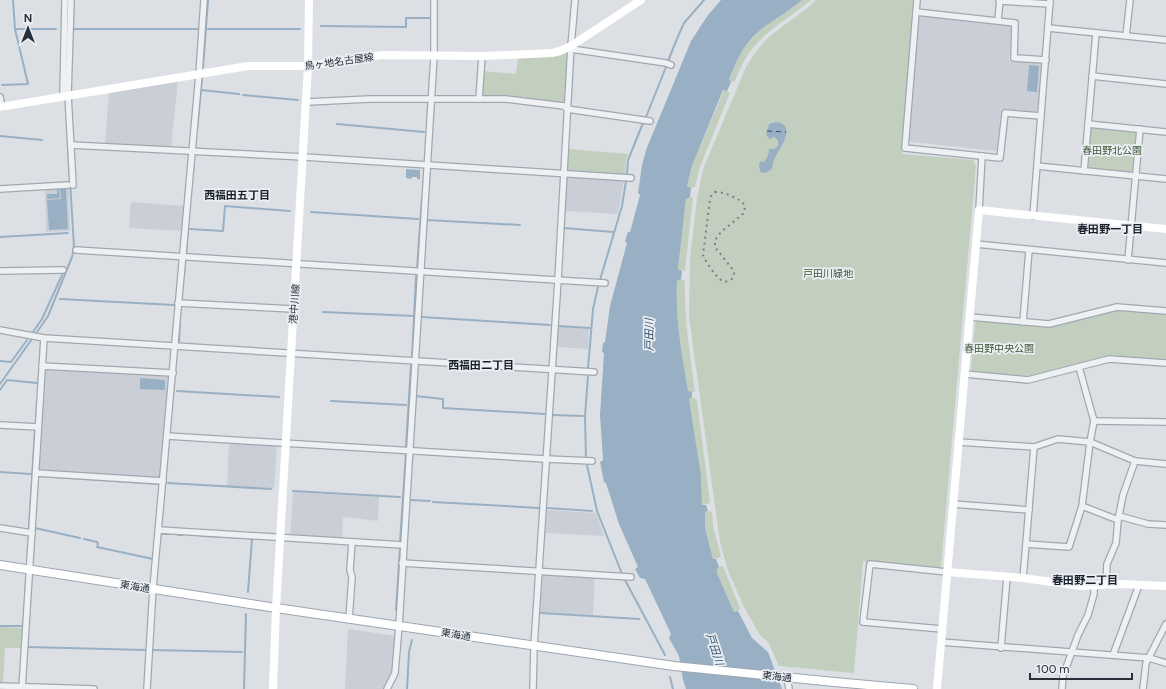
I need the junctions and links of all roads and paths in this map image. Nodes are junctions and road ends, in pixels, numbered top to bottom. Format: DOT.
graph roads {
  1 [pos="65,0"];
  2 [pos="72,0"];
  3 [pos="204,0"];
  4 [pos="309,0"];
  5 [pos="434,0"];
  6 [pos="575,0"];
  7 [pos="642,0"];
  8 [pos="917,0"];
  9 [pos="1000,0"];
  10 [pos="1130,0"];
  11 [pos="1050,2"];
  12 [pos="916,12"];
  13 [pos="998,20"];
  14 [pos="1048,28"];
  15 [pos="1096,33"];
  16 [pos="1126,36"];
  17 [pos="1166,40"];
  18 [pos="571,48"];
  19 [pos="434,56"];
  20 [pos="482,56"];
  21 [pos="1046,60"];
  22 [pos="671,65"];
  23 [pos="308,66"];
  24 [pos="199,74"];
  25 [pos="1092,76"];
  26 [pos="1166,84"];
  27 [pos="66,96"];
  28 [pos="0,97"];
  29 [pos="431,99"];
  30 [pos="478,99"];
  31 [pos="307,102"];
  32 [pos="1,107"];
  33 [pos="567,108"];
  34 [pos="1041,116"];
  35 [pos="650,121"];
  36 [pos="1088,124"];
  37 [pos="1140,129"];
  38 [pos="1166,132"];
  39 [pos="71,145"];
  40 [pos="192,151"];
  41 [pos="982,156"];
  42 [pos="304,157"];
  43 [pos="427,166"];
  44 [pos="1037,166"];
  45 [pos="1084,170"];
  46 [pos="563,174"];
  47 [pos="1135,176"];
  48 [pos="631,178"];
  49 [pos="1166,179"];
  50 [pos="0,188"];
  51 [pos="979,210"];
  52 [pos="1033,216"];
  53 [pos="1131,225"];
  54 [pos="1166,229"];
  55 [pos="976,244"];
  56 [pos="76,250"];
  57 [pos="1029,250"];
  58 [pos="183,258"];
  59 [pos="1128,260"];
  60 [pos="1166,263"];
  61 [pos="296,265"];
  62 [pos="64,270"];
  63 [pos="0,271"];
  64 [pos="420,273"];
  65 [pos="558,280"];
  66 [pos="605,283"];
  67 [pos="178,302"];
  68 [pos="294,309"];
  69 [pos="1166,311"];
  70 [pos="970,317"];
  71 [pos="1023,322"];
  72 [pos="0,330"];
  73 [pos="44,338"];
  74 [pos="174,347"];
  75 [pos="291,354"];
  76 [pos="415,361"];
  77 [pos="1166,363"];
  78 [pos="42,366"];
  79 [pos="1079,367"];
  80 [pos="552,370"];
  81 [pos="594,372"];
  82 [pos="172,373"];
  83 [pos="965,374"];
  84 [pos="1094,421"];
  85 [pos="1166,422"];
  86 [pos="0,425"];
  87 [pos="38,427"];
  88 [pos="167,436"];
  89 [pos="286,442"];
  90 [pos="959,442"];
  91 [pos="1090,442"];
  92 [pos="1034,447"];
  93 [pos="410,451"];
  94 [pos="546,459"];
  95 [pos="592,461"];
  96 [pos="1135,461"];
  97 [pos="1166,464"];
  98 [pos="36,473"];
  99 [pos="163,481"];
  100 [pos="953,504"];
  101 [pos="1082,506"];
  102 [pos="1029,510"];
  103 [pos="1119,518"];
  104 [pos="1166,525"];
  105 [pos="0,528"];
  106 [pos="159,530"];
  107 [pos="32,532"];
  108 [pos="280,537"];
  109 [pos="352,542"];
  110 [pos="1026,544"];
  111 [pos="403,545"];
  112 [pos="402,563"];
  113 [pos="0,565"];
  114 [pos="30,570"];
  115 [pos="540,571"];
  116 [pos="947,572"];
  117 [pos="631,576"];
  118 [pos="1007,577"];
  119 [pos="1023,578"];
  120 [pos="1094,585"];
  121 [pos="1106,585"];
  122 [pos="1140,585"];
  123 [pos="1166,586"];
  124 [pos="153,588"];
  125 [pos="276,608"];
  126 [pos="349,619"];
  127 [pos="1166,624"];
  128 [pos="399,626"];
  129 [pos="942,629"];
  130 [pos="941,642"];
  131 [pos="534,646"];
  132 [pos="1001,648"];
  133 [pos="1072,653"];
  134 [pos="1113,655"];
  135 [pos="1149,658"];
  136 [pos="1166,663"];
  137 [pos="787,677"];
  138 [pos="0,686"];
  139 [pos="22,688"];
  140 [pos="94,689"];
  141 [pos="146,689"];
  142 [pos="273,689"];
  143 [pos="387,689"];
  144 [pos="533,689"];
  145 [pos="789,689"];
  146 [pos="913,689"];
  147 [pos="937,689"];
  148 [pos="1062,689"];
  149 [pos="1144,689"];
  1 -- 27 [label="street"];
  2 -- 27 [label="street"];
  3 -- 24 [label="street"];
  4 -- 23 [label="main road, 港中川線"];
  5 -- 19 [label="street"];
  6 -- 18 [label="street"];
  7 -- 18 [label="main road, 鳥ヶ地名古屋線"];
  8 -- 12 [label="street"];
  9 -- 11 [label="street"];
  9 -- 13 [label="street"];
  10 -- 16 [label="street"];
  11 -- 14 [label="street"];
  12 -- 13 [label="street"];
  12 -- 41 [label="street"];
  13 -- 21 [label="street"];
  14 -- 15 [label="street"];
  14 -- 21 [label="street"];
  15 -- 16 [label="street"];
  15 -- 25 [label="street"];
  16 -- 17 [label="street"];
  18 -- 20 [label="main road, 鳥ヶ地名古屋線"];
  18 -- 22 [label="street"];
  18 -- 33 [label="street"];
  19 -- 20 [label="main road, 鳥ヶ地名古屋線"];
  19 -- 23 [label="main road, 鳥ヶ地名古屋線"];
  19 -- 29 [label="street"];
  20 -- 30 [label="street"];
  21 -- 34 [label="street"];
  23 -- 24 [label="main road, 鳥ヶ地名古屋線"];
  23 -- 31 [label="main road, 港中川線"];
  24 -- 27 [label="main road, 鳥ヶ地名古屋線"];
  24 -- 40 [label="street"];
  25 -- 26 [label="street"];
  25 -- 36 [label="street"];
  27 -- 32 [label="main road, 鳥ヶ地名古屋線"];
  27 -- 39 [label="street"];
  28 -- 32 [label="street"];
  29 -- 30 [label="street"];
  29 -- 31 [label="street"];
  29 -- 43 [label="street"];
  30 -- 33 [label="street"];
  31 -- 42 [label="main road, 港中川線"];
  33 -- 35 [label="street"];
  33 -- 46 [label="street"];
  34 -- 41 [label="street"];
  34 -- 44 [label="street"];
  36 -- 37 [label="street"];
  36 -- 45 [label="street"];
  37 -- 38 [label="street"];
  37 -- 47 [label="street"];
  39 -- 40 [label="street"];
  39 -- 50 [label="street"];
  40 -- 42 [label="street"];
  40 -- 58 [label="street"];
  41 -- 51 [label="street"];
  42 -- 43 [label="street"];
  42 -- 61 [label="main road, 港中川線"];
  43 -- 46 [label="street"];
  43 -- 64 [label="street"];
  44 -- 45 [label="street"];
  44 -- 52 [label="street"];
  45 -- 47 [label="street"];
  46 -- 48 [label="street"];
  46 -- 65 [label="street"];
  47 -- 49 [label="street"];
  47 -- 53 [label="street"];
  51 -- 52 [label="main road"];
  51 -- 55 [label="main road"];
  52 -- 53 [label="main road"];
  53 -- 54 [label="main road"];
  53 -- 59 [label="street"];
  55 -- 57 [label="street"];
  55 -- 70 [label="main road"];
  56 -- 58 [label="street"];
  57 -- 59 [label="street"];
  57 -- 71 [label="street"];
  58 -- 61 [label="street"];
  58 -- 67 [label="street"];
  59 -- 60 [label="street"];
  61 -- 64 [label="street"];
  61 -- 68 [label="main road, 港中川線"];
  62 -- 63 [label="street"];
  64 -- 65 [label="street"];
  64 -- 76 [label="street"];
  65 -- 66 [label="street"];
  65 -- 80 [label="street"];
  67 -- 68 [label="street"];
  67 -- 74 [label="street"];
  68 -- 75 [label="main road, 港中川線"];
  69 -- 71 [label="street"];
  70 -- 71 [label="street"];
  70 -- 83 [label="main road"];
  72 -- 73 [label="street"];
  73 -- 74 [label="street"];
  73 -- 78 [label="street"];
  74 -- 75 [label="street"];
  74 -- 82 [label="street"];
  75 -- 76 [label="street"];
  75 -- 89 [label="main road, 港中川線"];
  76 -- 80 [label="street"];
  76 -- 93 [label="street"];
  77 -- 79 [label="street"];
  78 -- 82 [label="street"];
  78 -- 87 [label="street"];
  79 -- 83 [label="street"];
  79 -- 84 [label="street"];
  80 -- 81 [label="street"];
  80 -- 94 [label="street"];
  82 -- 88 [label="street"];
  83 -- 90 [label="main road"];
  84 -- 85 [label="street"];
  84 -- 91 [label="street"];
  86 -- 87 [label="street"];
  87 -- 98 [label="street"];
  88 -- 89 [label="street"];
  88 -- 99 [label="street"];
  89 -- 93 [label="street"];
  89 -- 108 [label="main road, 港中川線"];
  90 -- 92 [label="street"];
  90 -- 100 [label="main road"];
  91 -- 92 [label="street"];
  91 -- 96 [label="street"];
  91 -- 101 [label="street"];
  92 -- 102 [label="street"];
  93 -- 94 [label="street"];
  93 -- 111 [label="street"];
  94 -- 95 [label="street"];
  94 -- 115 [label="street"];
  96 -- 97 [label="street"];
  96 -- 103 [label="street"];
  98 -- 99 [label="street"];
  98 -- 107 [label="street"];
  99 -- 106 [label="street"];
  100 -- 102 [label="street"];
  100 -- 116 [label="main road"];
  101 -- 103 [label="street"];
  101 -- 110 [label="street"];
  102 -- 110 [label="street"];
  103 -- 104 [label="street"];
  103 -- 121 [label="street"];
  105 -- 107 [label="street"];
  106 -- 108 [label="street"];
  106 -- 124 [label="street"];
  107 -- 114 [label="street"];
  108 -- 109 [label="street"];
  108 -- 125 [label="main road, 港中川線"];
  109 -- 111 [label="street"];
  109 -- 126 [label="street"];
  110 -- 119 [label="street"];
  111 -- 112 [label="street"];
  112 -- 115 [label="street"];
  112 -- 128 [label="street"];
  113 -- 114 [label="main road, 東海通"];
  114 -- 124 [label="main road, 東海通"];
  114 -- 139 [label="street"];
  115 -- 117 [label="street"];
  115 -- 131 [label="street"];
  116 -- 118 [label="main road"];
  116 -- 129 [label="main road"];
  116 -- 129 [label="street"];
  118 -- 119 [label="main road"];
  118 -- 132 [label="street"];
  119 -- 120 [label="main road"];
  120 -- 121 [label="main road"];
  120 -- 133 [label="street"];
  121 -- 122 [label="main road"];
  122 -- 123 [label="main road"];
  122 -- 134 [label="street"];
  124 -- 125 [label="main road, 東海通"];
  124 -- 141 [label="street"];
  125 -- 126 [label="main road, 東海通"];
  125 -- 142 [label="main road, 港中川線"];
  126 -- 128 [label="main road, 東海通"];
  127 -- 135 [label="street"];
  128 -- 131 [label="main road, 東海通"];
  128 -- 143 [label="street"];
  129 -- 130 [label="main road"];
  130 -- 132 [label="street"];
  130 -- 147 [label="main road"];
  131 -- 137 [label="main road, 東海通"];
  131 -- 144 [label="street"];
  132 -- 133 [label="street"];
  133 -- 134 [label="street"];
  133 -- 148 [label="street"];
  134 -- 135 [label="street"];
  135 -- 136 [label="street"];
  135 -- 149 [label="street"];
  137 -- 145 [label="street"];
  137 -- 146 [label="main road, 東海通"];
  138 -- 139 [label="street"];
  139 -- 140 [label="street"];
}
